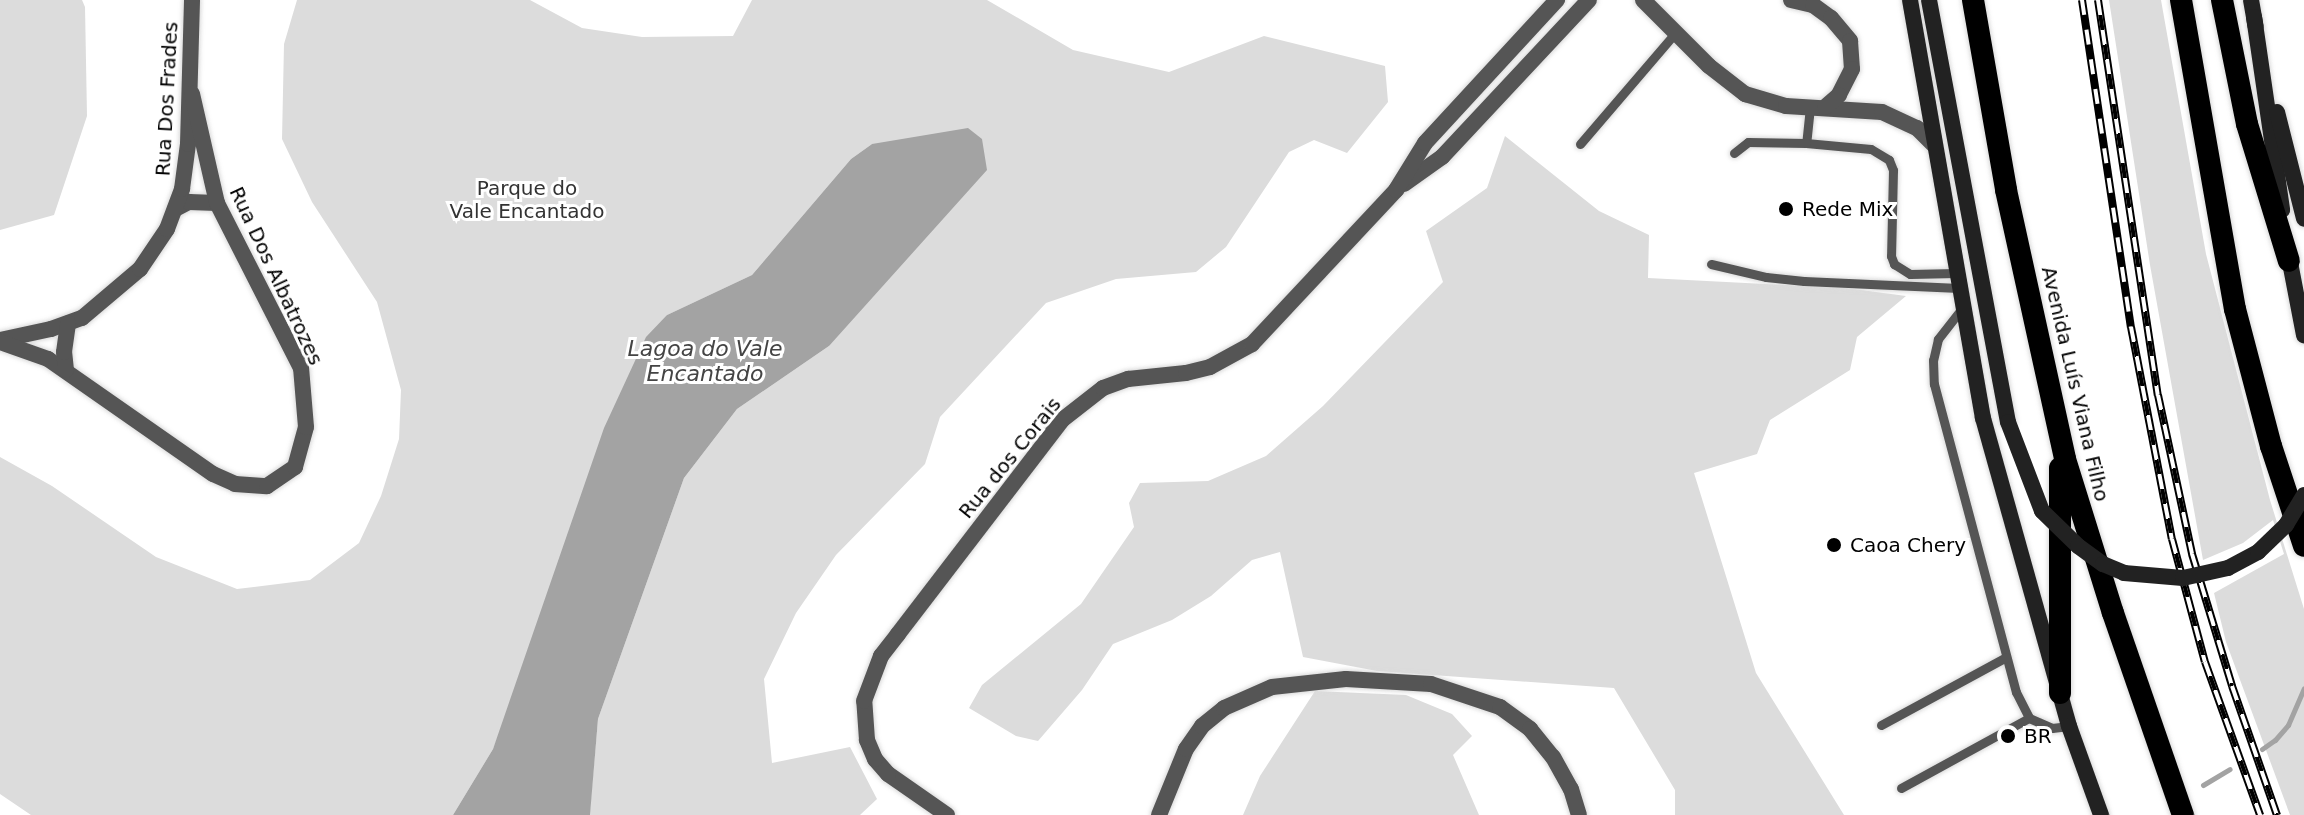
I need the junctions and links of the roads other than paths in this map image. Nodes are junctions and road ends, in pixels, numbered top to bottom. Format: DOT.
graph roads {
  1 [pos="192,0"];
  2 [pos="1557,0"];
  3 [pos="1589,0"];
  4 [pos="1643,0"];
  5 [pos="1790,0"];
  6 [pos="1910,0"];
  7 [pos="1929,0"];
  8 [pos="1973,0"];
  9 [pos="2181,0"];
  10 [pos="2222,0"];
  11 [pos="2251,0"];
  12 [pos="2254,17"];
  13 [pos="1677,31"];
  14 [pos="192,94"];
  15 [pos="1466,99"];
  16 [pos="1818,107"];
  17 [pos="1482,114"];
  18 [pos="1806,143"];
  19 [pos="1580,144"];
  20 [pos="1933,144"];
  21 [pos="1734,153"];
  22 [pos="1396,190"];
  23 [pos="217,203"];
  24 [pos="175,209"];
  25 [pos="2304,219"];
  26 [pos="2289,261"];
  27 [pos="1711,264"];
  28 [pos="1958,280"];
  29 [pos="1963,307"];
  30 [pos="68,323"];
  31 [pos="2304,335"];
  32 [pos="0,341"];
  33 [pos="66,370"];
  34 [pos="2060,439"];
  35 [pos="2304,495"];
  36 [pos="2304,546"];
  37 [pos="2006,657"];
  38 [pos="2060,693"];
  39 [pos="2029,718"];
  40 [pos="1881,725"];
  41 [pos="2069,726"];
  42 [pos="1901,788"];
  43 [pos="947,815"];
  44 [pos="1159,815"];
  45 [pos="1579,815"];
  46 [pos="2101,815"];
  47 [pos="2183,815"];
  1 -- 14 [label="street, Rua Dos Frades"];
  2 -- 15 [label="street, Rua dos Corais"];
  3 -- 17 [label="street, Rua dos Corais"];
  4 -- 13 [label="street"];
  5 -- 16 [label="street"];
  6 -- 20 [label="main road"];
  7 -- 35 [label="main road, bridge"];
  8 -- 34 [label="highway, Avenida Luís Viana Filho"];
  9 -- 36 [label="highway"];
  10 -- 26 [label="highway"];
  11 -- 12 [label="main road"];
  12 -- 25 [label="main road"];
  12 -- 26 [label="main road"];
  13 -- 16 [label="street"];
  13 -- 19 [label="lane"];
  14 -- 23 [label="street, Rua Dos Albatrozes"];
  14 -- 24 [label="street, Rua Dos Frades"];
  15 -- 17 [label="street"];
  15 -- 22 [label="street, Rua dos Corais"];
  16 -- 18 [label="lane"];
  16 -- 20 [label="street"];
  17 -- 22 [label="street, Rua dos Corais"];
  18 -- 21 [label="lane"];
  18 -- 28 [label="lane"];
  20 -- 28 [label="main road"];
  22 -- 43 [label="street, Rua dos Corais"];
  23 -- 24 [label="street, Rua Dos Frades"];
  23 -- 33 [label="street, Rua Dos Albatrozes"];
  24 -- 30 [label="street, Rua Dos Frades"];
  26 -- 31 [label="main road"];
  27 -- 28 [label="lane"];
  28 -- 29 [label="main road"];
  29 -- 37 [label="lane"];
  29 -- 38 [label="main road"];
  30 -- 32 [label="street, Rua Dos Frades"];
  30 -- 33 [label="street"];
  32 -- 33 [label="street, Rua Dos Albatrozes"];
  34 -- 38 [label="highway"];
  34 -- 47 [label="highway, Avenida Luís Viana Filho"];
  37 -- 39 [label="lane"];
  37 -- 40 [label="lane"];
  38 -- 41 [label="main road"];
  39 -- 41 [label="lane"];
  39 -- 42 [label="lane"];
  41 -- 46 [label="main road"];
  44 -- 45 [label="street"];
}
